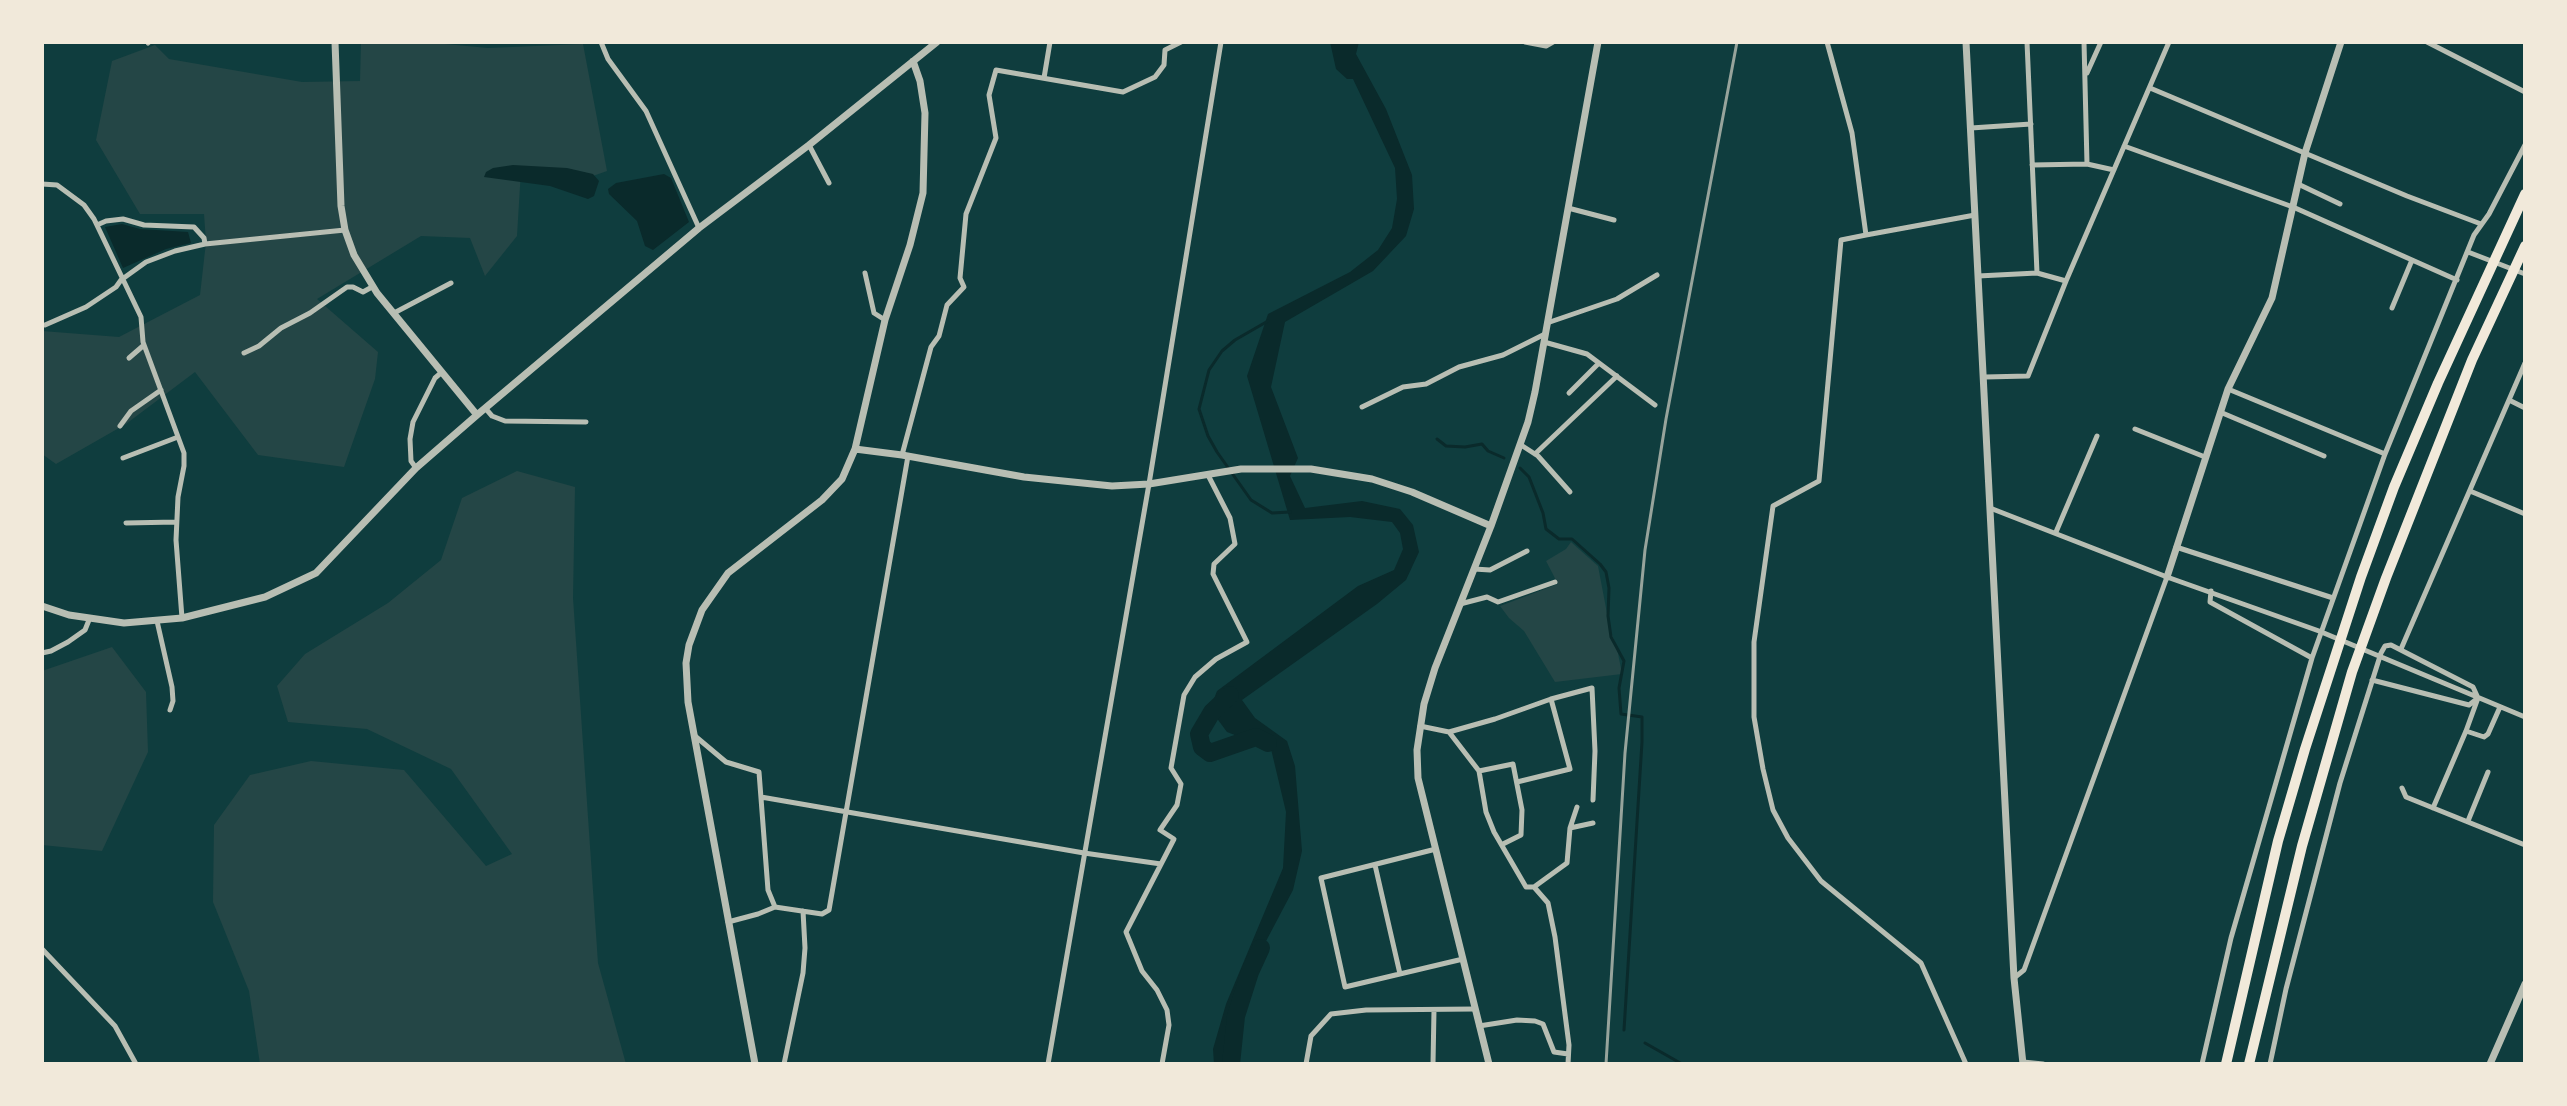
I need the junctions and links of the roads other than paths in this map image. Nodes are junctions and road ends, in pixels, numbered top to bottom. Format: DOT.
graph roads {
  1 [pos="335,42"];
  2 [pos="602,42"];
  3 [pos="937,42"];
  4 [pos="1050,42"];
  5 [pos="1181,42"];
  6 [pos="1221,42"];
  7 [pos="1525,42"];
  8 [pos="1553,42"];
  9 [pos="1598,42"];
  10 [pos="1827,42"];
  11 [pos="1966,42"];
  12 [pos="2027,42"];
  13 [pos="2084,42"];
  14 [pos="2101,42"];
  15 [pos="2169,42"];
  16 [pos="2341,42"];
  17 [pos="2427,42"];
  18 [pos="913,61"];
  19 [pos="2086,74"];
  20 [pos="1044,78"];
  21 [pos="2150,88"];
  22 [pos="2525,92"];
  23 [pos="2031,124"];
  24 [pos="1971,128"];
  25 [pos="809,145"];
  26 [pos="2525,145"];
  27 [pos="2124,146"];
  28 [pos="2305,153"];
  29 [pos="2087,164"];
  30 [pos="2032,165"];
  31 [pos="2114,170"];
  32 [pos="830,183"];
  33 [pos="42,184"];
  34 [pos="2298,184"];
  35 [pos="2525,194"];
  36 [pos="2340,204"];
  37 [pos="2293,207"];
  38 [pos="1568,208"];
  39 [pos="1975,215"];
  40 [pos="1614,220"];
  41 [pos="2481,224"];
  42 [pos="97,225"];
  43 [pos="699,228"];
  44 [pos="345,230"];
  45 [pos="1866,235"];
  46 [pos="205,244"];
  47 [pos="2525,246"];
  48 [pos="2468,252"];
  49 [pos="2412,260"];
  50 [pos="866,273"];
  51 [pos="2037,273"];
  52 [pos="2525,274"];
  53 [pos="1658,275"];
  54 [pos="1978,276"];
  55 [pos="121,280"];
  56 [pos="2457,280"];
  57 [pos="2066,281"];
  58 [pos="451,283"];
  59 [pos="372,287"];
  60 [pos="2391,308"];
  61 [pos="393,314"];
  62 [pos="885,320"];
  63 [pos="1547,323"];
  64 [pos="45,325"];
  65 [pos="1544,338"];
  66 [pos="144,345"];
  67 [pos="244,353"];
  68 [pos="129,358"];
  69 [pos="1599,363"];
  70 [pos="2525,363"];
  71 [pos="442,372"];
  72 [pos="1617,376"];
  73 [pos="1985,377"];
  74 [pos="2228,388"];
  75 [pos="161,390"];
  76 [pos="1569,393"];
  77 [pos="2509,400"];
  78 [pos="1654,405"];
  79 [pos="1362,407"];
  80 [pos="2525,408"];
  81 [pos="486,409"];
  82 [pos="2220,412"];
  83 [pos="477,415"];
  84 [pos="586,422"];
  85 [pos="120,426"];
  86 [pos="2135,429"];
  87 [pos="2097,436"];
  88 [pos="178,437"];
  89 [pos="1521,445"];
  90 [pos="855,449"];
  91 [pos="1535,454"];
  92 [pos="2385,454"];
  93 [pos="905,456"];
  94 [pos="2324,456"];
  95 [pos="2205,457"];
  96 [pos="123,458"];
  97 [pos="416,468"];
  98 [pos="1208,475"];
  99 [pos="1149,484"];
  100 [pos="2470,491"];
  101 [pos="1570,492"];
  102 [pos="1990,508"];
  103 [pos="2525,514"];
  104 [pos="176,522"];
  105 [pos="126,523"];
  106 [pos="1491,526"];
  107 [pos="2056,532"];
  108 [pos="2176,547"];
  109 [pos="1527,551"];
  110 [pos="1474,569"];
  111 [pos="2167,577"];
  112 [pos="1555,582"];
  113 [pos="2211,591"];
  114 [pos="2333,598"];
  115 [pos="1460,604"];
  116 [pos="42,606"];
  117 [pos="182,618"];
  118 [pos="89,620"];
  119 [pos="157,621"];
  120 [pos="2401,649"];
  121 [pos="42,653"];
  122 [pos="2312,658"];
  123 [pos="2372,680"];
  124 [pos="2478,698"];
  125 [pos="1551,699"];
  126 [pos="2500,707"];
  127 [pos="170,710"];
  128 [pos="2525,717"];
  129 [pos="1419,726"];
  130 [pos="2466,731"];
  131 [pos="1449,732"];
  132 [pos="694,736"];
  133 [pos="1479,771"];
  134 [pos="2488,772"];
  135 [pos="1517,782"];
  136 [pos="2402,788"];
  137 [pos="761,797"];
  138 [pos="1593,800"];
  139 [pos="1577,807"];
  140 [pos="2433,808"];
  141 [pos="846,812"];
  142 [pos="2468,821"];
  143 [pos="1593,823"];
  144 [pos="1570,828"];
  145 [pos="1503,844"];
  146 [pos="2525,845"];
  147 [pos="1436,849"];
  148 [pos="1084,853"];
  149 [pos="1161,864"];
  150 [pos="1375,865"];
  151 [pos="1534,887"];
  152 [pos="775,907"];
  153 [pos="803,911"];
  154 [pos="728,922"];
  155 [pos="42,949"];
  156 [pos="1463,959"];
  157 [pos="1400,974"];
  158 [pos="2014,978"];
  159 [pos="2525,984"];
  160 [pos="1475,1009"];
  161 [pos="1434,1010"];
  162 [pos="1479,1026"];
  163 [pos="1568,1054"];
  164 [pos="2023,1063"];
  165 [pos="136,1064"];
  166 [pos="754,1064"];
  167 [pos="784,1064"];
  168 [pos="1048,1064"];
  169 [pos="1162,1064"];
  170 [pos="1306,1064"];
  171 [pos="1433,1064"];
  172 [pos="1489,1064"];
  173 [pos="1568,1064"];
  174 [pos="1966,1064"];
  175 [pos="2043,1064"];
  176 [pos="2202,1064"];
  177 [pos="2226,1064"];
  178 [pos="2249,1064"];
  179 [pos="2270,1064"];
  180 [pos="2490,1064"];
  1 -- 44 [label="street"];
  2 -- 43 [label="street"];
  3 -- 18 [label="street"];
  4 -- 20 [label="street"];
  5 -- 20 [label="street"];
  6 -- 99 [label="street"];
  7 -- 8 [label="street"];
  9 -- 38 [label="street"];
  10 -- 45 [label="street"];
  11 -- 24 [label="street"];
  12 -- 23 [label="street"];
  13 -- 19 [label="street"];
  14 -- 19 [label="street"];
  15 -- 21 [label="street"];
  16 -- 28 [label="street"];
  17 -- 22 [label="street"];
  18 -- 25 [label="street"];
  18 -- 62 [label="street"];
  19 -- 29 [label="street"];
  20 -- 93 [label="street"];
  21 -- 27 [label="street"];
  21 -- 28 [label="street"];
  23 -- 24 [label="street"];
  23 -- 30 [label="street"];
  24 -- 39 [label="street"];
  25 -- 32 [label="street"];
  25 -- 43 [label="street"];
  26 -- 41 [label="street"];
  27 -- 31 [label="street"];
  27 -- 37 [label="street"];
  28 -- 34 [label="street"];
  28 -- 41 [label="street"];
  29 -- 30 [label="street"];
  29 -- 31 [label="street"];
  30 -- 51 [label="street"];
  31 -- 57 [label="street"];
  33 -- 42 [label="street"];
  34 -- 36 [label="street"];
  34 -- 37 [label="street"];
  35 -- 177 [label="highway"];
  37 -- 49 [label="street"];
  37 -- 74 [label="street"];
  38 -- 40 [label="street"];
  38 -- 63 [label="street"];
  39 -- 45 [label="street"];
  39 -- 54 [label="street"];
  41 -- 48 [label="street"];
  42 -- 46 [label="street"];
  42 -- 55 [label="street"];
  43 -- 81 [label="street"];
  44 -- 46 [label="street"];
  44 -- 59 [label="street"];
  45 -- 174 [label="street"];
  46 -- 55 [label="street"];
  47 -- 178 [label="highway"];
  48 -- 52 [label="street"];
  48 -- 56 [label="street"];
  49 -- 56 [label="street"];
  49 -- 60 [label="street"];
  50 -- 62 [label="street"];
  51 -- 54 [label="street"];
  51 -- 57 [label="street"];
  53 -- 63 [label="street"];
  54 -- 73 [label="street"];
  55 -- 64 [label="street"];
  55 -- 66 [label="street"];
  56 -- 92 [label="street"];
  57 -- 73 [label="street"];
  58 -- 61 [label="street"];
  59 -- 61 [label="street"];
  59 -- 67 [label="street"];
  61 -- 71 [label="street"];
  62 -- 90 [label="street"];
  63 -- 65 [label="street"];
  65 -- 69 [label="street"];
  65 -- 79 [label="street"];
  65 -- 89 [label="street"];
  66 -- 68 [label="street"];
  66 -- 75 [label="street"];
  69 -- 72 [label="street"];
  69 -- 76 [label="street"];
  70 -- 77 [label="street"];
  71 -- 83 [label="street"];
  71 -- 97 [label="street"];
  72 -- 78 [label="street"];
  72 -- 91 [label="street"];
  73 -- 102 [label="street"];
  74 -- 82 [label="street"];
  74 -- 92 [label="street"];
  75 -- 85 [label="street"];
  75 -- 88 [label="street"];
  77 -- 80 [label="street"];
  77 -- 100 [label="street"];
  81 -- 83 [label="street"];
  81 -- 84 [label="street"];
  82 -- 94 [label="street"];
  82 -- 95 [label="street"];
  83 -- 97 [label="street"];
  86 -- 95 [label="street"];
  87 -- 107 [label="street"];
  88 -- 96 [label="street"];
  88 -- 104 [label="street"];
  89 -- 91 [label="street"];
  89 -- 106 [label="street"];
  90 -- 93 [label="street"];
  90 -- 132 [label="street"];
  91 -- 101 [label="street"];
  92 -- 114 [label="street"];
  93 -- 99 [label="street"];
  93 -- 141 [label="street"];
  95 -- 108 [label="street"];
  97 -- 117 [label="street"];
  98 -- 99 [label="street"];
  98 -- 106 [label="street"];
  98 -- 149 [label="street"];
  99 -- 148 [label="street"];
  100 -- 103 [label="street"];
  100 -- 120 [label="street"];
  102 -- 107 [label="street"];
  102 -- 158 [label="street"];
  104 -- 105 [label="street"];
  104 -- 117 [label="street"];
  106 -- 110 [label="street"];
  107 -- 111 [label="street"];
  108 -- 111 [label="street"];
  108 -- 114 [label="street"];
  109 -- 110 [label="street"];
  110 -- 115 [label="street"];
  111 -- 113 [label="street"];
  111 -- 158 [label="street"];
  112 -- 115 [label="street"];
  113 -- 122 [label="street"];
  113 -- 124 [label="street"];
  114 -- 122 [label="street"];
  115 -- 129 [label="street"];
  116 -- 118 [label="street"];
  117 -- 119 [label="street"];
  118 -- 119 [label="street"];
  118 -- 121 [label="street"];
  119 -- 127 [label="street"];
  120 -- 123 [label="street"];
  120 -- 124 [label="street"];
  122 -- 176 [label="street"];
  123 -- 124 [label="street"];
  123 -- 179 [label="street"];
  124 -- 126 [label="street"];
  124 -- 130 [label="street"];
  125 -- 131 [label="street"];
  125 -- 135 [label="street"];
  125 -- 138 [label="street"];
  126 -- 128 [label="street"];
  126 -- 130 [label="street"];
  129 -- 131 [label="street"];
  129 -- 147 [label="street"];
  130 -- 140 [label="street"];
  131 -- 133 [label="street"];
  132 -- 137 [label="street"];
  132 -- 154 [label="street"];
  133 -- 135 [label="street"];
  133 -- 145 [label="street"];
  134 -- 142 [label="street"];
  135 -- 145 [label="street"];
  136 -- 140 [label="street"];
  137 -- 141 [label="street"];
  137 -- 152 [label="street"];
  139 -- 144 [label="street"];
  140 -- 142 [label="street"];
  141 -- 148 [label="street"];
  141 -- 153 [label="street"];
  142 -- 146 [label="street"];
  143 -- 144 [label="street"];
  144 -- 151 [label="street"];
  145 -- 151 [label="street"];
  147 -- 150 [label="street"];
  147 -- 156 [label="street"];
  148 -- 149 [label="street"];
  148 -- 168 [label="street"];
  149 -- 169 [label="street"];
  150 -- 157 [label="street"];
  150 -- 157 [label="street"];
  151 -- 163 [label="street"];
  152 -- 153 [label="street"];
  152 -- 154 [label="street"];
  153 -- 167 [label="street"];
  154 -- 166 [label="street"];
  155 -- 165 [label="street"];
  156 -- 157 [label="street"];
  156 -- 160 [label="street"];
  158 -- 164 [label="street"];
  159 -- 180 [label="street"];
  160 -- 161 [label="street"];
  160 -- 162 [label="street"];
  161 -- 170 [label="street"];
  161 -- 171 [label="street"];
  162 -- 163 [label="street"];
  162 -- 172 [label="street"];
  163 -- 173 [label="street"];
  164 -- 175 [label="street"];
}
